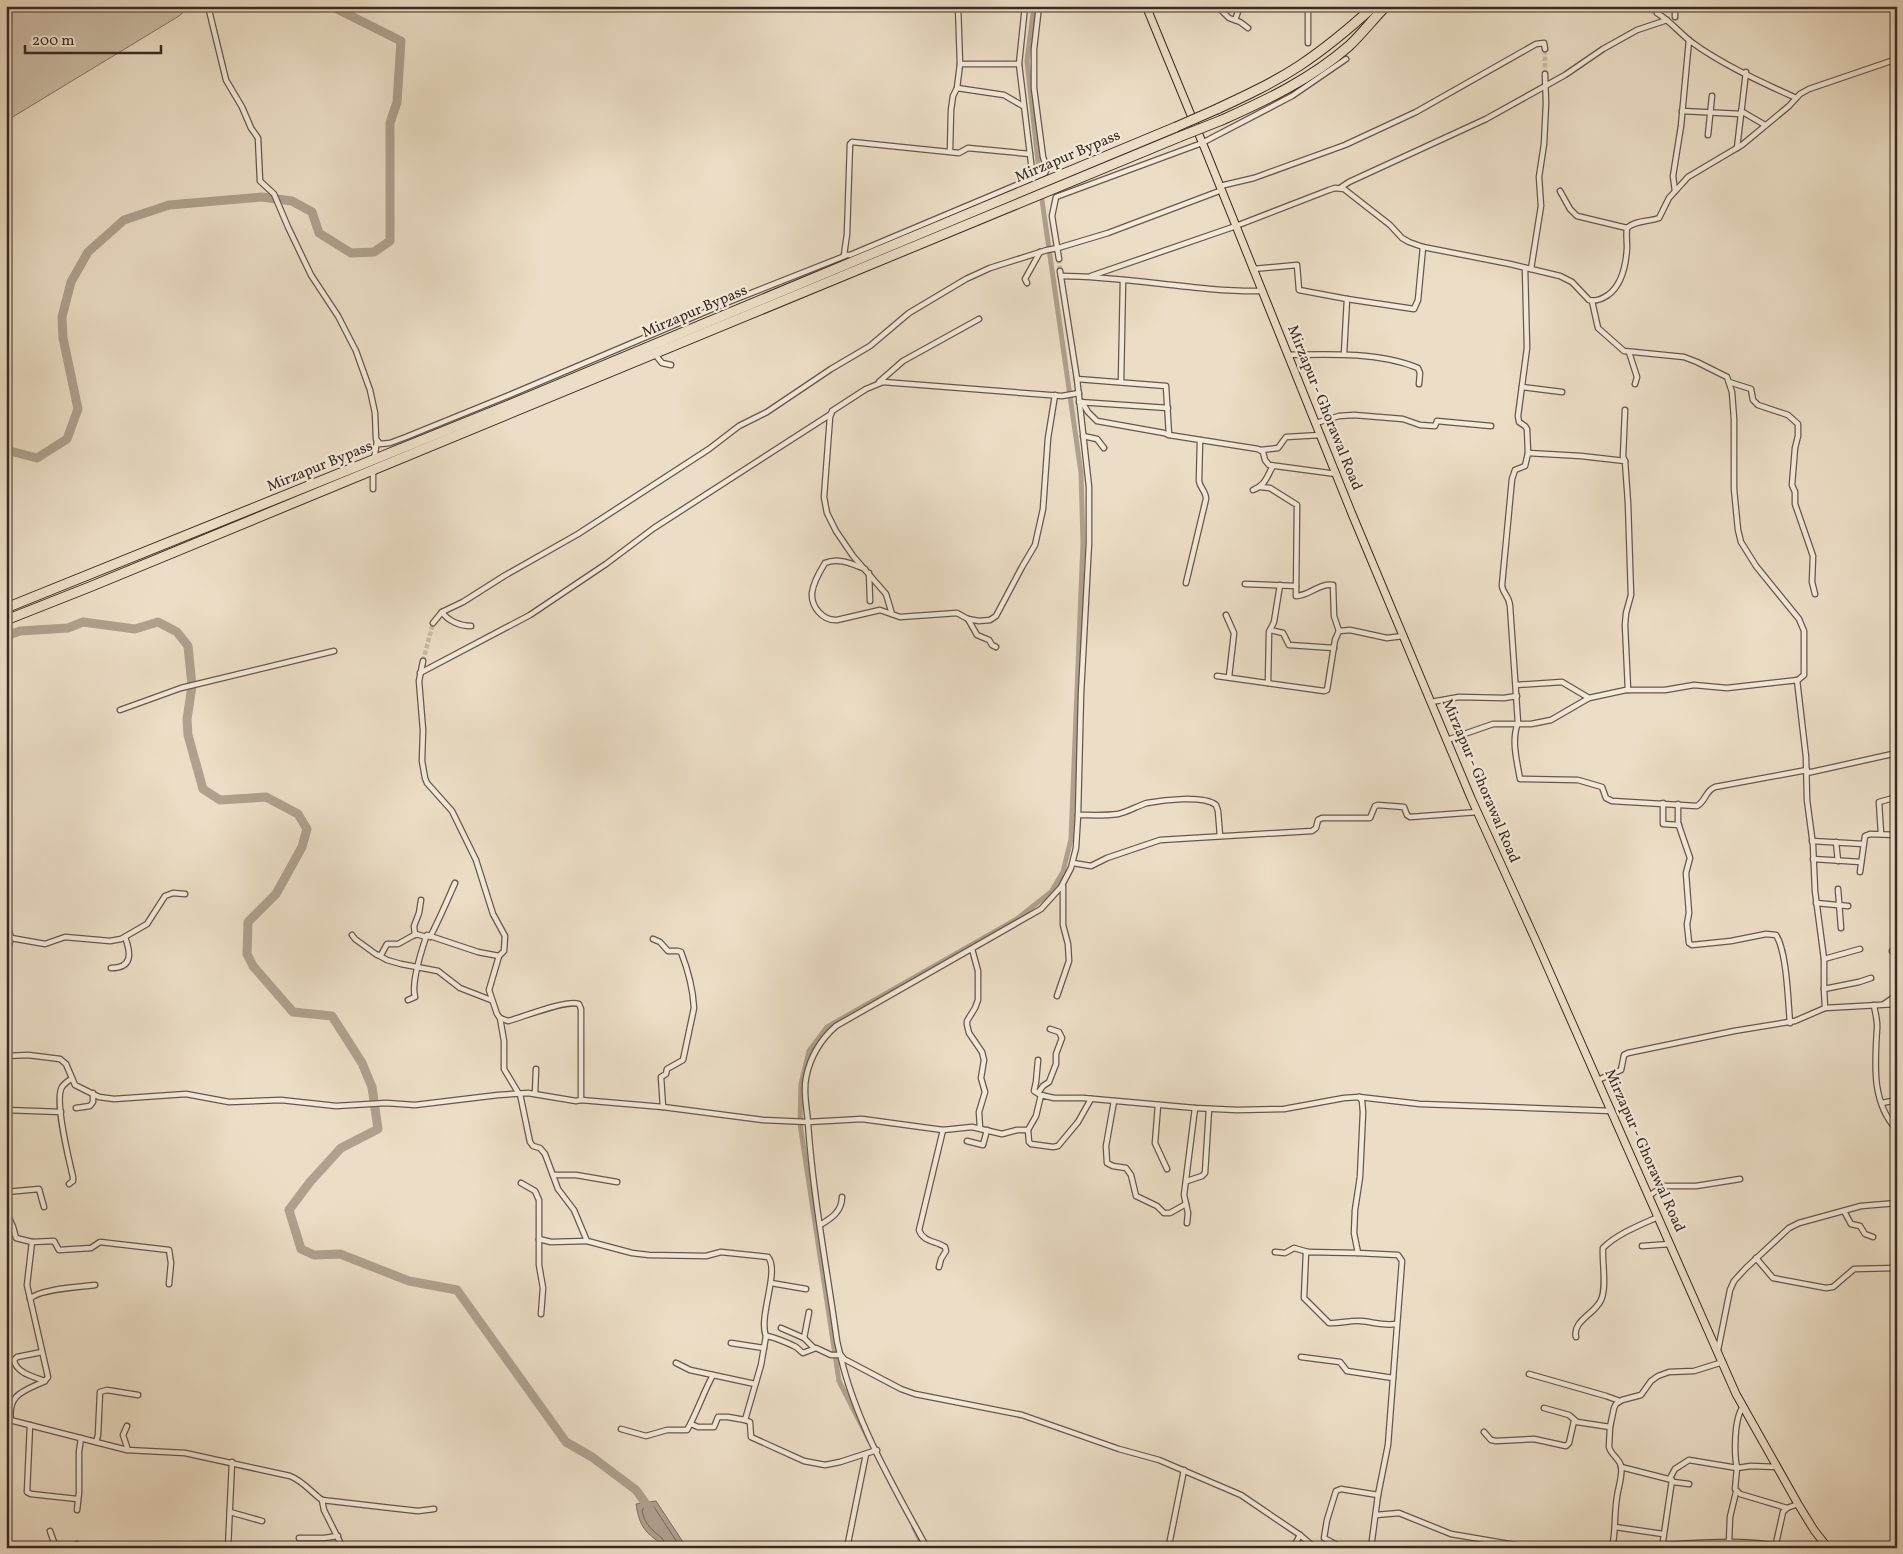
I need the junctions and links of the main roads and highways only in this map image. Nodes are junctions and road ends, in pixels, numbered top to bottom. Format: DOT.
graph roads {
  1 [pos="1146,6"];
  2 [pos="1374,6"];
  3 [pos="1386,6"];
  4 [pos="6,608"];
  5 [pos="6,620"];
  6 [pos="1828,1548"];
  1 -- 6 [label="main road, Mirzapur - Ghorawal Road"];
  2 -- 4 [label="highway, Mirzapur Bypass, bridge"];
  3 -- 5 [label="highway, Mirzapur Bypass, bridge"];
}
